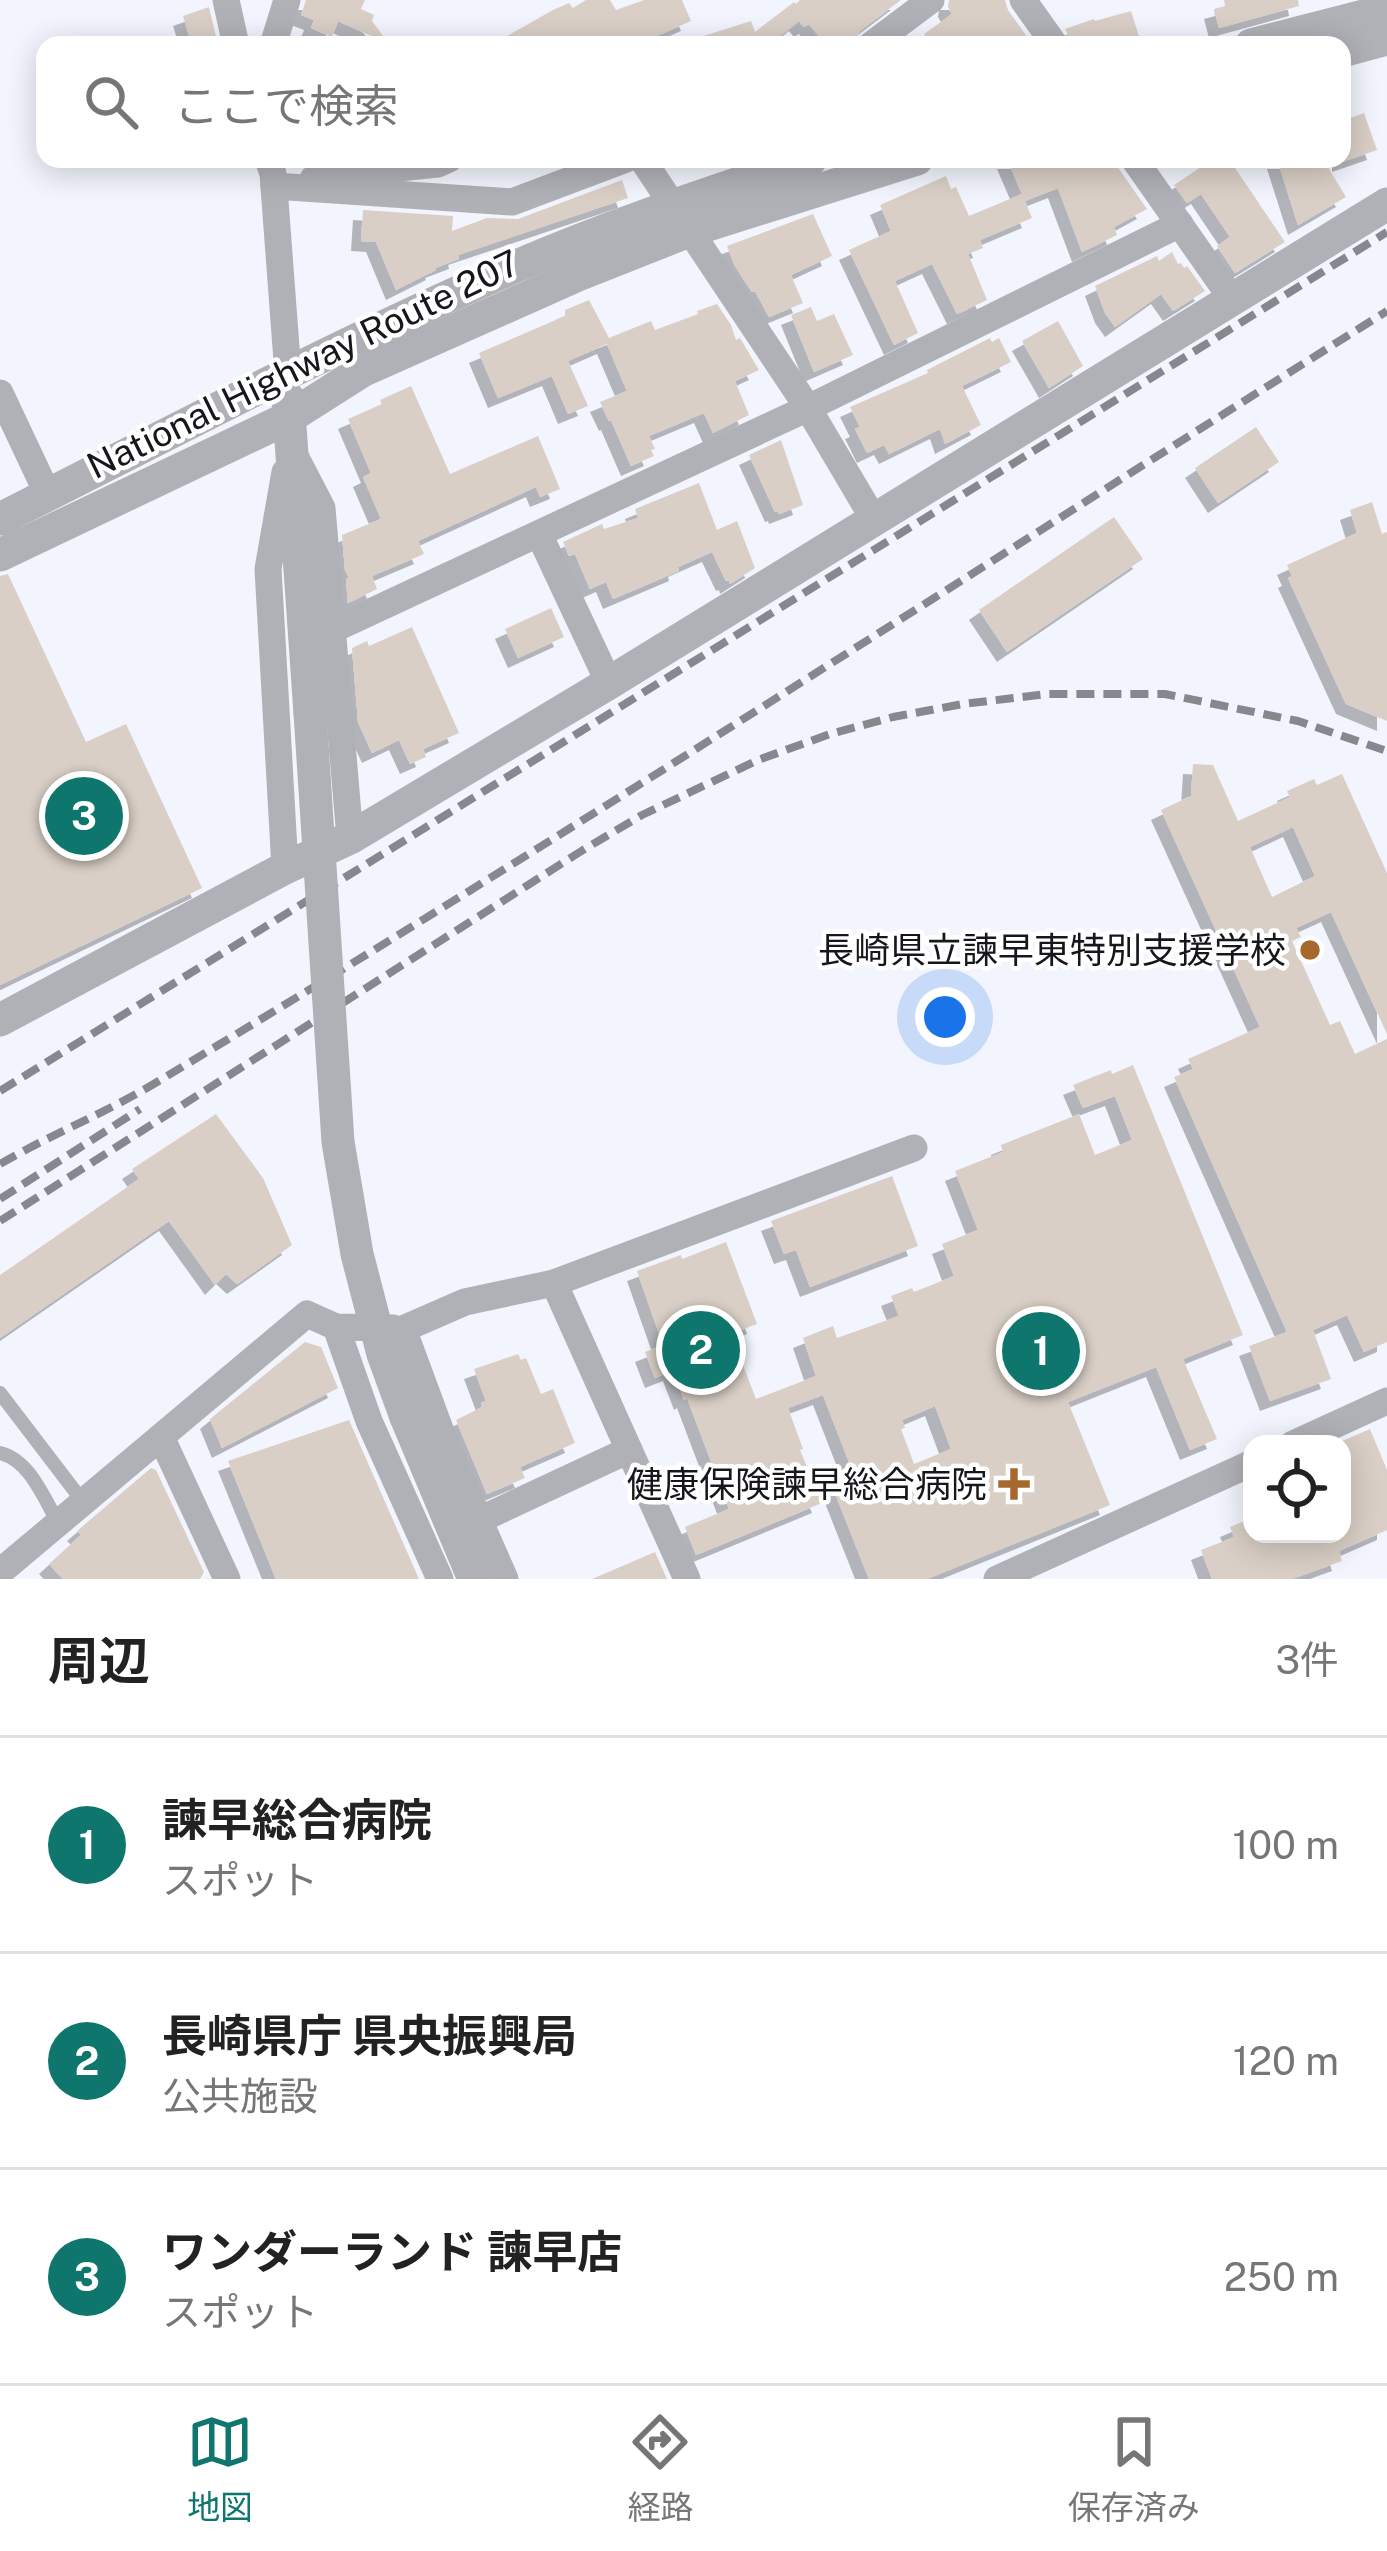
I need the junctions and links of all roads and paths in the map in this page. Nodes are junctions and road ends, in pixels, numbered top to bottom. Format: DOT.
graph roads {
  1 [pos="226,0"];
  2 [pos="287,0"];
  3 [pos="931,0"];
  4 [pos="1023,0"];
  5 [pos="1387,10"];
  6 [pos="234,36"];
  7 [pos="275,36"];
  8 [pos="883,36"];
  9 [pos="1048,36"];
  10 [pos="1286,36"];
  11 [pos="1387,39"];
  12 [pos="1351,49"];
  13 [pos="399,168"];
  14 [pos="602,168"];
  15 [pos="648,168"];
  16 [pos="822,168"];
  17 [pos="1140,168"];
  18 [pos="279,173"];
  19 [pos="1387,204"];
  20 [pos="681,218"];
  21 [pos="1180,224"];
  22 [pos="1232,299"];
  23 [pos="288,374"];
  24 [pos="0,393"];
  25 [pos="808,408"];
  26 [pos="288,432"];
  27 [pos="48,495"];
  28 [pos="873,518"];
  29 [pos="0,519"];
  30 [pos="539,534"];
  31 [pos="0,555"];
  32 [pos="332,630"];
  33 [pos="609,682"];
  34 [pos="350,838"];
  35 [pos="285,868"];
  36 [pos="0,1020"];
  37 [pos="914,1148"];
  38 [pos="554,1283"];
  39 [pos="336,1327"];
  40 [pos="403,1329"];
  41 [pos="0,1393"];
  42 [pos="1387,1401"];
  43 [pos="1313,1435"];
  44 [pos="162,1439"];
  45 [pos="629,1450"];
  46 [pos="0,1453"];
  47 [pos="1243,1467"];
  48 [pos="85,1503"];
  49 [pos="479,1520"];
  50 [pos="58,1524"];
  51 [pos="0,1572"];
  52 [pos="227,1579"];
  53 [pos="440,1579"];
  54 [pos="474,1579"];
  55 [pos="505,1579"];
  56 [pos="688,1579"];
  57 [pos="998,1579"];
  1 -- 6 [label="street"];
  2 -- 7 [label="street"];
  3 -- 8 [label="street"];
  4 -- 9 [label="street"];
  5 -- 10 [label="street"];
  11 -- 12 [label="street"];
  13 -- 18 [label="street"];
  14 -- 18 [label="street"];
  15 -- 20 [label="street"];
  16 -- 20 [label="street, National Highway Route 207"];
  17 -- 21 [label="street"];
  18 -- 23 [label="street"];
  19 -- 22 [label="street"];
  20 -- 23 [label="street"];
  20 -- 25 [label="street"];
  20 -- 26 [label="street, National Highway Route 207"];
  21 -- 22 [label="street"];
  21 -- 25 [label="street"];
  22 -- 28 [label="street"];
  23 -- 26 [label="street"];
  23 -- 27 [label="street"];
  24 -- 27 [label="street"];
  25 -- 28 [label="street"];
  25 -- 30 [label="street"];
  26 -- 31 [label="street, National Highway Route 207"];
  26 -- 32 [label="street"];
  26 -- 35 [label="street"];
  26 -- 54 [label="street, bridge"];
  27 -- 29 [label="street"];
  28 -- 33 [label="street"];
  30 -- 32 [label="street"];
  30 -- 33 [label="street"];
  32 -- 34 [label="street"];
  33 -- 34 [label="street"];
  34 -- 35 [label="street"];
  35 -- 36 [label="street"];
  37 -- 38 [label="street"];
  38 -- 40 [label="street"];
  38 -- 45 [label="street"];
  39 -- 40 [label="street"];
  39 -- 44 [label="street"];
  39 -- 53 [label="street"];
  40 -- 49 [label="street"];
  41 -- 48 [label="lane"];
  42 -- 43 [label="street"];
  44 -- 48 [label="street"];
  44 -- 52 [label="street"];
  45 -- 49 [label="street"];
  45 -- 56 [label="street"];
  46 -- 50 [label="lane"];
  47 -- 57 [label="street"];
  48 -- 50 [label="street"];
  49 -- 55 [label="street"];
  50 -- 51 [label="street"];
}
